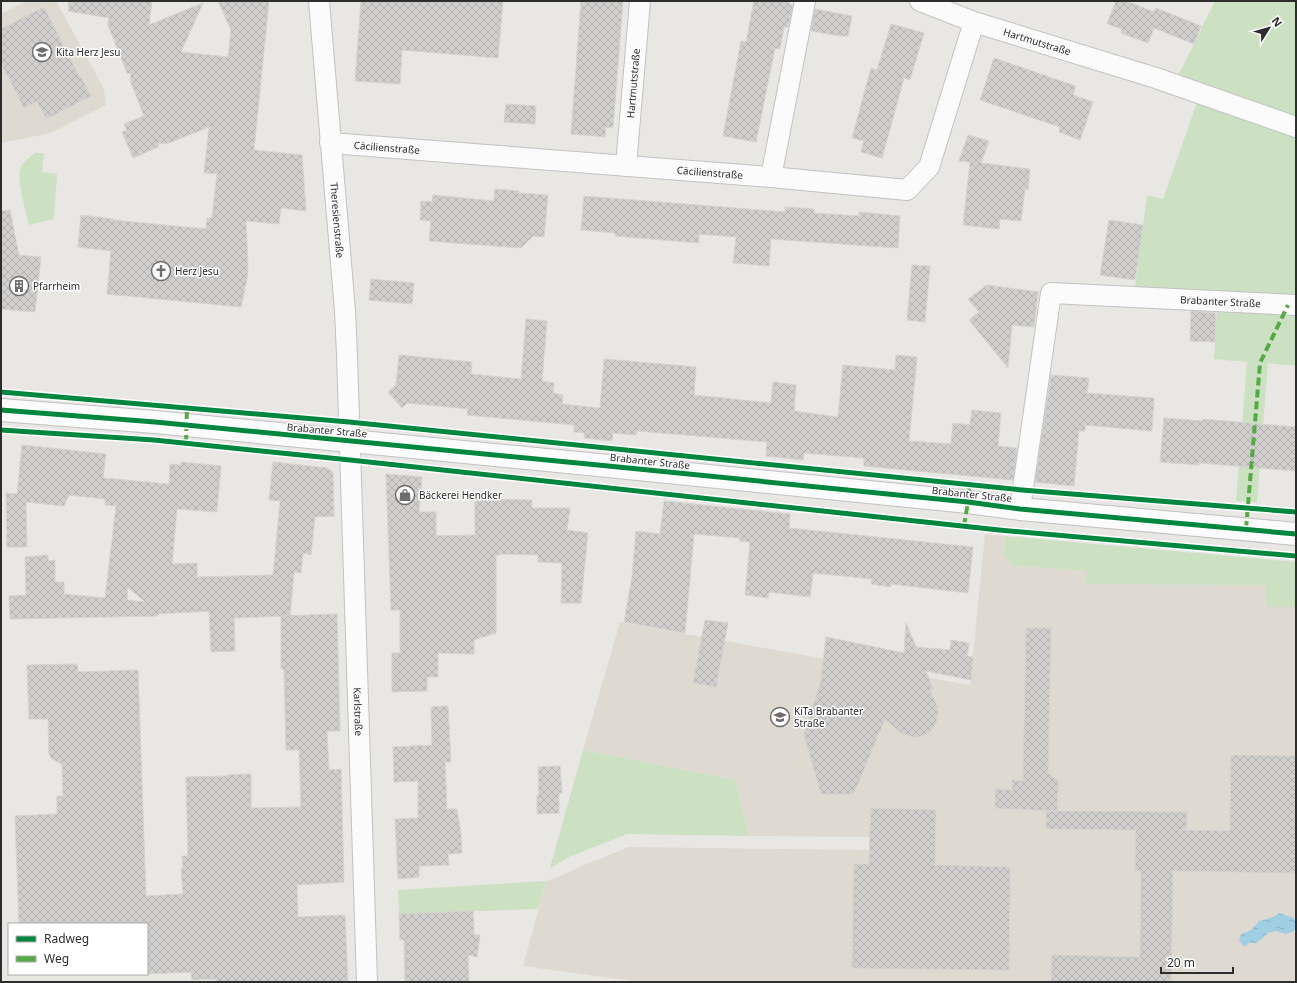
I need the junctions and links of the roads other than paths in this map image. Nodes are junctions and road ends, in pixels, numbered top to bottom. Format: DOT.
graph roads {
  1 [pos="319,1"];
  2 [pos="640,1"];
  3 [pos="805,1"];
  4 [pos="920,1"];
  5 [pos="974,22"];
  6 [pos="1296,127"];
  7 [pos="330,143"];
  8 [pos="626,166"];
  9 [pos="771,177"];
  10 [pos="1296,305"];
  11 [pos="1,410"];
  12 [pos="350,441"];
  13 [pos="1020,509"];
  14 [pos="1296,534"];
  15 [pos="367,982"];
  1 -- 7 [label="street, Theresienstraße"];
  2 -- 8 [label="street, Hartmutstraße"];
  3 -- 9 [label="street"];
  4 -- 5 [label="street, Hartmutstraße"];
  5 -- 6 [label="street, Hartmutstraße"];
  5 -- 9 [label="street, Cäcilienstraße"];
  7 -- 8 [label="street, Cäcilienstraße"];
  7 -- 12 [label="street, Theresienstraße"];
  8 -- 9 [label="street, Cäcilienstraße"];
  10 -- 13 [label="street, Brabanter Straße"];
  11 -- 12 [label="main road, Brabanter Straße"];
  12 -- 13 [label="main road, Brabanter Straße"];
  12 -- 15 [label="street, Karlstraße"];
  13 -- 14 [label="main road, Brabanter Straße"];
}
